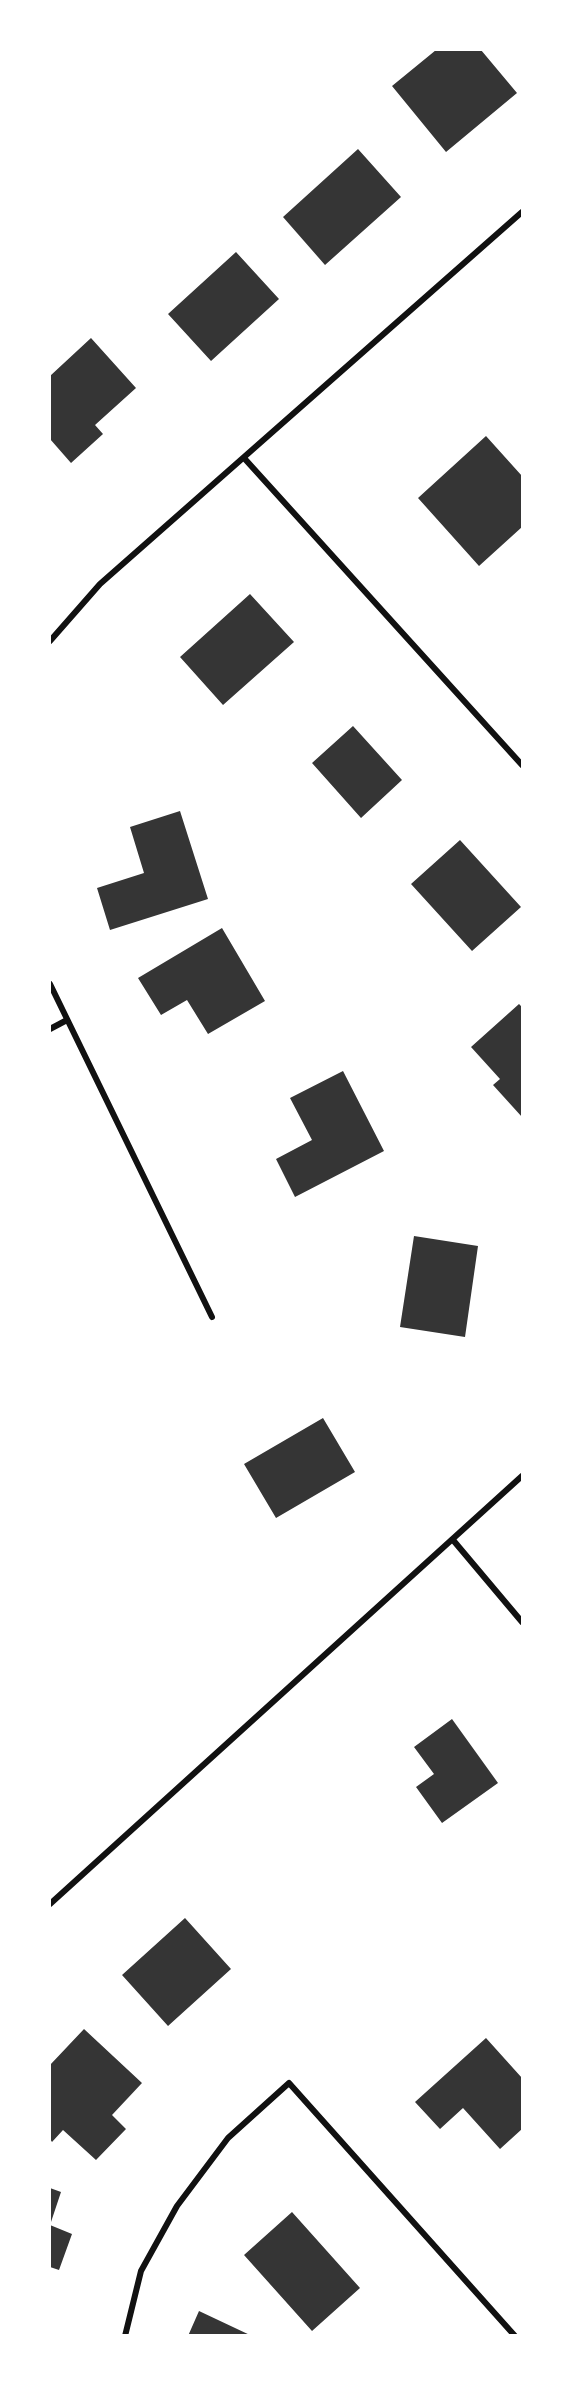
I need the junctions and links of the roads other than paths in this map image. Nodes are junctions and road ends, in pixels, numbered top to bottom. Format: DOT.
graph roads {
  1 [pos="522,212"];
  2 [pos="244,458"];
  3 [pos="50,641"];
  4 [pos="522,765"];
  5 [pos="50,984"];
  6 [pos="67,1020"];
  7 [pos="50,1029"];
  8 [pos="212,1317"];
  9 [pos="522,1476"];
  10 [pos="453,1540"];
  11 [pos="522,1622"];
  12 [pos="50,1904"];
  13 [pos="125,2336"];
  14 [pos="515,2336"];
  1 -- 2 [label="street"];
  2 -- 3 [label="street"];
  2 -- 4 [label="street"];
  5 -- 6 [label="street"];
  6 -- 7 [label="street"];
  6 -- 8 [label="street"];
  9 -- 10 [label="street"];
  10 -- 11 [label="street"];
  10 -- 12 [label="street"];
  13 -- 14 [label="street"];
}
